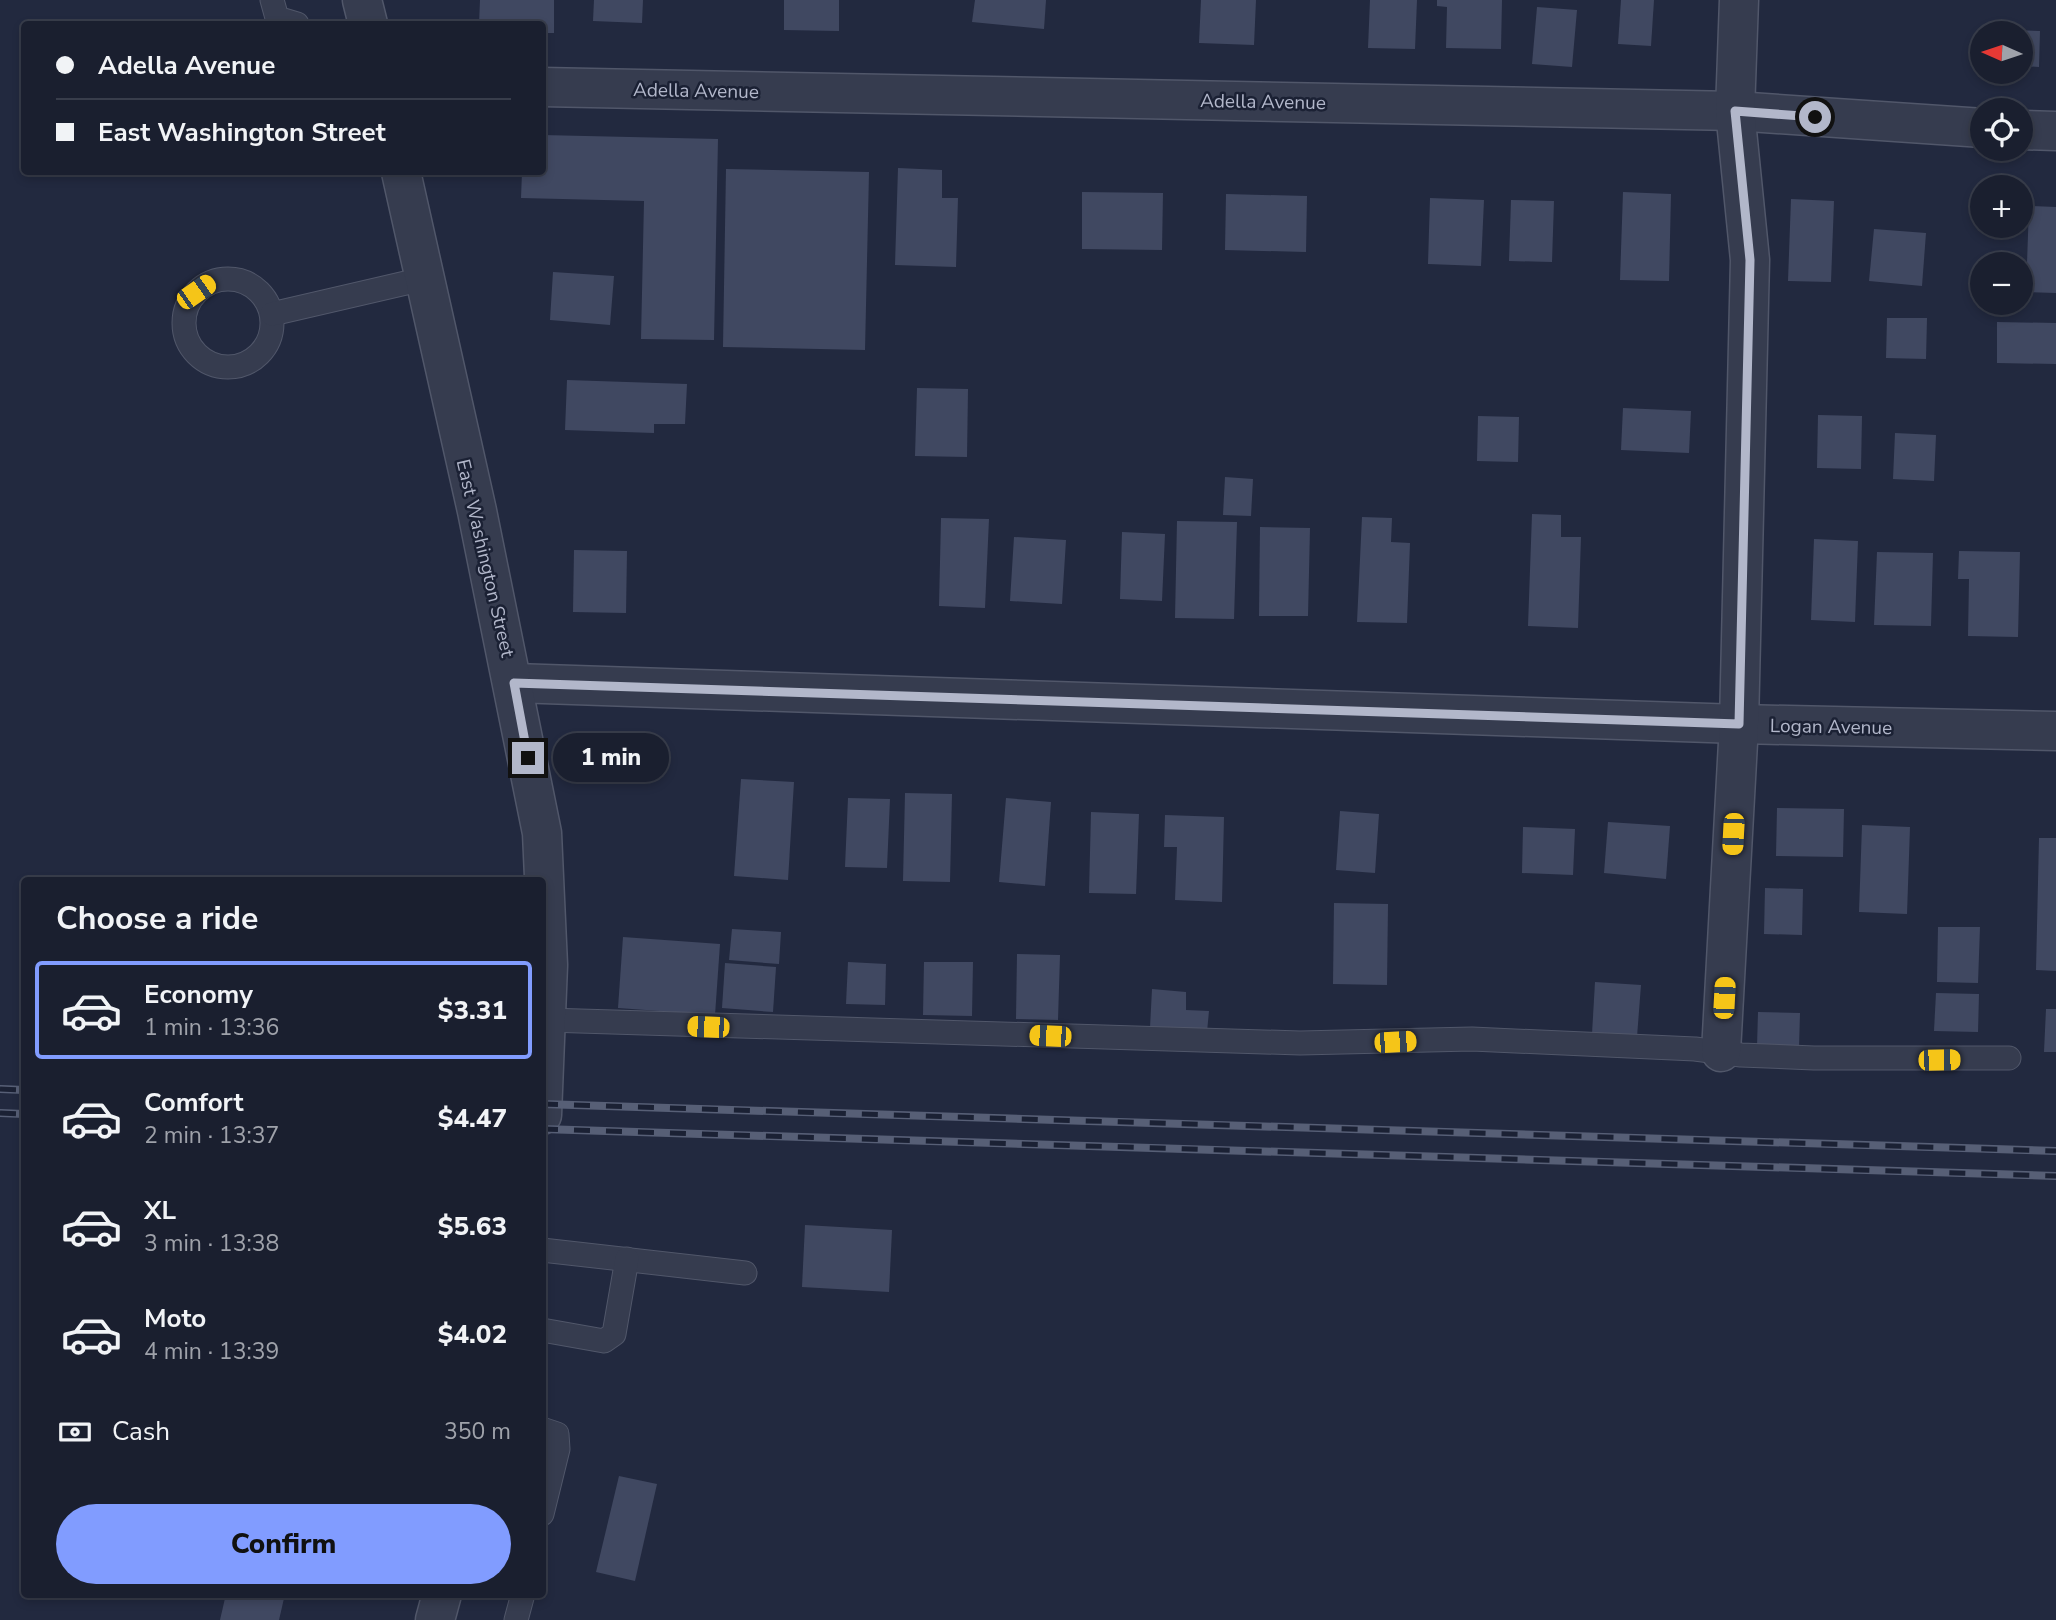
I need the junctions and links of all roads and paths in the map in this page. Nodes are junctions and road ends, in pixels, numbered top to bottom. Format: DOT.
graph roads {
  1 [pos="272,0"];
  2 [pos="1739,0"];
  3 [pos="287,21"];
  4 [pos="546,87"];
  5 [pos="1735,111"];
  6 [pos="1970,127"];
  7 [pos="2033,130"];
  8 [pos="2056,131"];
  9 [pos="402,175"];
  10 [pos="423,279"];
  11 [pos="272,314"];
  12 [pos="514,683"];
  13 [pos="1739,724"];
  14 [pos="2056,731"];
  15 [pos="544,877"];
  16 [pos="546,921"];
  17 [pos="547,1020"];
  18 [pos="546,1039"];
  19 [pos="1721,1052"];
  20 [pos="2009,1058"];
  21 [pos="546,1250"];
  22 [pos="627,1259"];
  23 [pos="745,1273"];
  24 [pos="546,1331"];
  25 [pos="546,1430"];
  26 [pos="546,1498"];
  27 [pos="441,1598"];
  28 [pos="522,1598"];
  29 [pos="435,1620"];
  30 [pos="516,1620"];
  1 -- 3 [label="lane"];
  2 -- 5 [label="street"];
  4 -- 5 [label="street, Adella Avenue"];
  5 -- 6 [label="street, Adella Avenue"];
  5 -- 13 [label="street"];
  7 -- 8 [label="street"];
  9 -- 10 [label="street, East Washington Street"];
  10 -- 11 [label="lane"];
  10 -- 12 [label="street, East Washington Street"];
  12 -- 13 [label="street, Logan Avenue"];
  12 -- 15 [label="street, East Washington Street"];
  13 -- 14 [label="street, Logan Avenue"];
  13 -- 19 [label="street"];
  16 -- 17 [label="street, East Washington Street"];
  17 -- 18 [label="street, East Washington Street"];
  17 -- 19 [label="lane"];
  19 -- 20 [label="lane"];
  21 -- 22 [label="lane"];
  22 -- 23 [label="lane"];
  22 -- 24 [label="lane"];
  25 -- 26 [label="lane"];
  27 -- 29 [label="street"];
  28 -- 30 [label="lane"];
}
